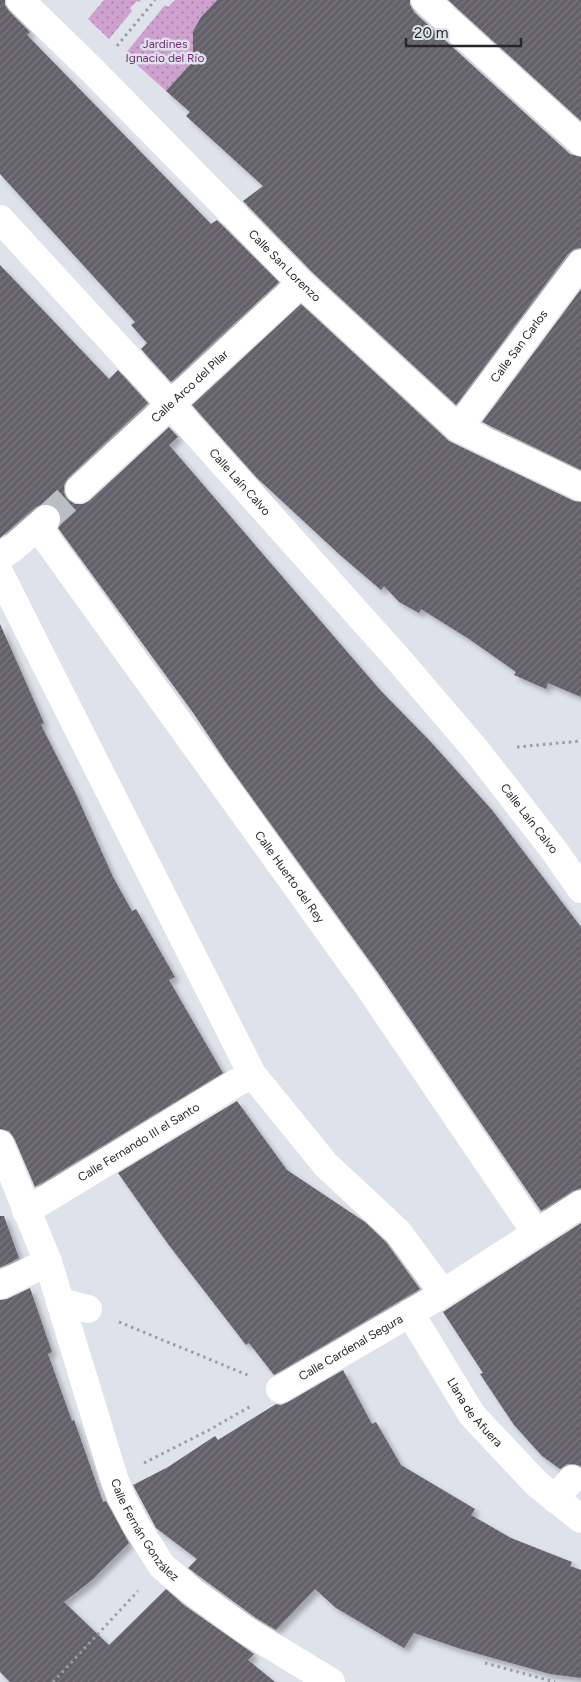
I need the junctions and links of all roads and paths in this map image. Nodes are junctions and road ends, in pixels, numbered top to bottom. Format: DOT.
graph roads {
  1 [pos="20,0"];
  2 [pos="155,0"];
  3 [pos="426,0"];
  4 [pos="93,71"];
  5 [pos="581,142"];
  6 [pos="0,219"];
  7 [pos="581,263"];
  8 [pos="301,283"];
  9 [pos="171,405"];
  10 [pos="458,428"];
  11 [pos="581,487"];
  12 [pos="79,489"];
  13 [pos="0,557"];
  14 [pos="0,574"];
  15 [pos="581,741"];
  16 [pos="476,750"];
  17 [pos="581,889"];
  18 [pos="252,1074"];
  19 [pos="0,1144"];
  20 [pos="581,1204"];
  21 [pos="26,1211"];
  22 [pos="536,1232"];
  23 [pos="48,1262"];
  24 [pos="0,1285"];
  25 [pos="443,1293"];
  26 [pos="60,1302"];
  27 [pos="88,1309"];
  28 [pos="410,1313"];
  29 [pos="280,1389"];
  30 [pos="124,1474"];
  31 [pos="581,1519"];
  32 [pos="162,1566"];
  33 [pos="485,1663"];
  34 [pos="53,1682"];
  35 [pos="331,1682"];
  36 [pos="555,1682"];
  1 -- 4 [label="street, Calle San Lorenzo"];
  2 -- 4 [label="path"];
  3 -- 5 [label="street"];
  4 -- 8 [label="street, Calle San Lorenzo"];
  6 -- 9 [label="street, Calle Laín Calvo"];
  7 -- 10 [label="street, Calle San Carlos"];
  8 -- 9 [label="street, Calle Arco del Pilar"];
  8 -- 10 [label="street, Calle San Lorenzo"];
  9 -- 12 [label="street, Calle Arco del Pilar"];
  9 -- 16 [label="street, Calle Laín Calvo"];
  10 -- 11 [label="street, Calle San Lorenzo"];
  13 -- 22 [label="street, Calle Huerto del Rey"];
  14 -- 18 [label="street"];
  15 -- 16 [label="path"];
  16 -- 17 [label="street, Calle Laín Calvo"];
  18 -- 21 [label="street, Calle Fernando III el Santo"];
  18 -- 25 [label="street"];
  19 -- 21 [label="street, Calle Fernán González"];
  20 -- 22 [label="street, Calle Cardenal Segura"];
  21 -- 23 [label="street, Calle Fernán González"];
  22 -- 25 [label="street, Calle Cardenal Segura"];
  23 -- 24 [label="street"];
  23 -- 26 [label="street, Calle Fernán González"];
  25 -- 28 [label="street, Calle Cardenal Segura"];
  26 -- 27 [label="street"];
  26 -- 30 [label="street, Calle Fernán González"];
  27 -- 29 [label="path"];
  28 -- 29 [label="street, Calle Cardenal Segura"];
  28 -- 31 [label="street, Llana de Afuera"];
  29 -- 30 [label="path"];
  30 -- 32 [label="street, Calle Fernán González"];
  32 -- 34 [label="path"];
  32 -- 35 [label="street, Calle Fernán González"];
  33 -- 36 [label="path"];
}
